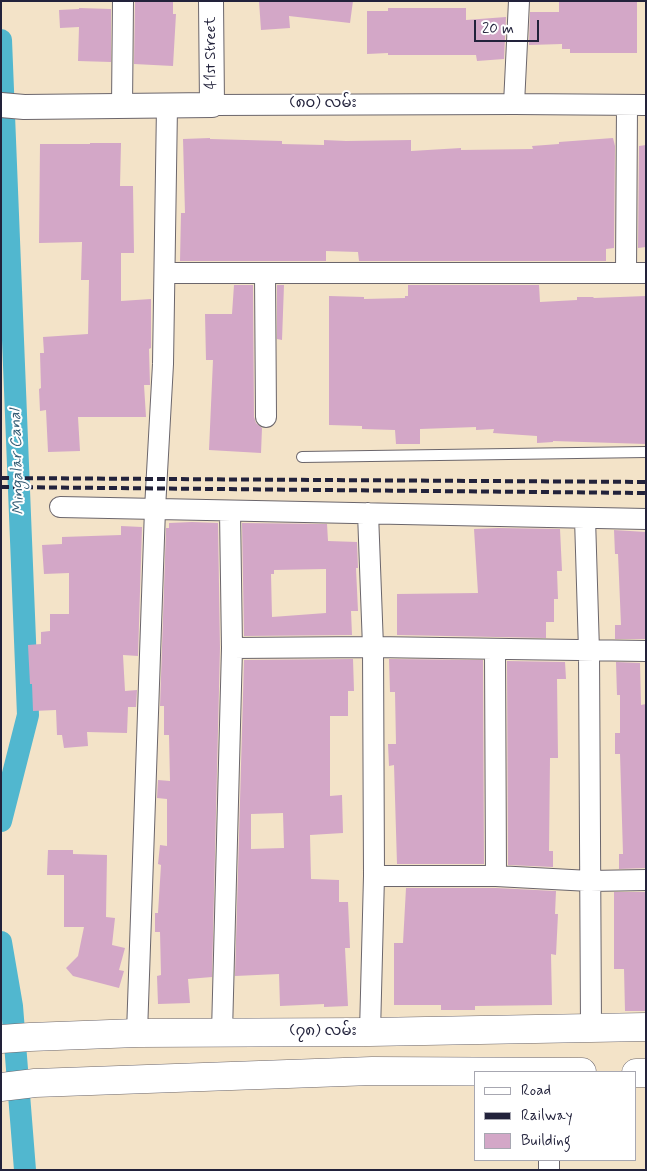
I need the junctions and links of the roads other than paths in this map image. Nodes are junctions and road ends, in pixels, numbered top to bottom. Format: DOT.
graph roads {
  1 [pos="123,1"];
  2 [pos="211,1"];
  3 [pos="519,1"];
  4 [pos="514,104"];
  5 [pos="212,105"];
  6 [pos="636,105"];
  7 [pos="13,106"];
  8 [pos="122,106"];
  9 [pos="167,106"];
  10 [pos="165,273"];
  11 [pos="265,273"];
  12 [pos="636,273"];
  13 [pos="266,417"];
  14 [pos="646,452"];
  15 [pos="302,457"];
  16 [pos="60,507"];
  17 [pos="155,509"];
  18 [pos="230,511"];
  19 [pos="368,513"];
  20 [pos="584,518"];
  21 [pos="646,520"];
  22 [pos="232,648"];
  23 [pos="373,648"];
  24 [pos="495,650"];
  25 [pos="589,651"];
  26 [pos="646,651"];
  27 [pos="374,876"];
  28 [pos="496,876"];
  29 [pos="590,880"];
  30 [pos="646,880"];
  31 [pos="591,1027"];
  32 [pos="646,1027"];
  33 [pos="222,1032"];
  34 [pos="370,1032"];
  35 [pos="136,1033"];
  36 [pos="1,1040"];
  37 [pos="474,1072"];
  38 [pos="1,1087"];
  1 -- 8 [label="street"];
  2 -- 5 [label="street, 41st Street"];
  3 -- 4 [label="street"];
  4 -- 5 [label="street, (၈၀) လမ်း"];
  4 -- 6 [label="street, (၈၀) လမ်း"];
  5 -- 9 [label="street, (၈၀) လမ်း"];
  6 -- 12 [label="street"];
  7 -- 8 [label="street, (၈၀) လမ်း"];
  8 -- 9 [label="street, (၈၀) လမ်း"];
  9 -- 10 [label="street"];
  10 -- 11 [label="street"];
  10 -- 17 [label="street"];
  11 -- 12 [label="street"];
  11 -- 13 [label="street"];
  14 -- 15 [label="lane"];
  16 -- 17 [label="street"];
  17 -- 18 [label="street"];
  17 -- 35 [label="street"];
  18 -- 19 [label="street"];
  18 -- 22 [label="street"];
  19 -- 20 [label="street"];
  19 -- 23 [label="street"];
  20 -- 21 [label="street"];
  20 -- 25 [label="street"];
  22 -- 23 [label="street"];
  22 -- 33 [label="street"];
  23 -- 24 [label="street"];
  23 -- 27 [label="street"];
  24 -- 25 [label="street"];
  24 -- 28 [label="street"];
  25 -- 26 [label="street"];
  25 -- 29 [label="street"];
  27 -- 28 [label="street"];
  27 -- 34 [label="street"];
  28 -- 29 [label="street"];
  29 -- 30 [label="street"];
  29 -- 31 [label="street"];
  31 -- 32 [label="main road, (၇၈) လမ်း"];
  31 -- 34 [label="main road, (၇၈) လမ်း"];
  33 -- 34 [label="main road, (၇၈) လမ်း"];
  33 -- 35 [label="main road, (၇၈) လမ်း"];
  35 -- 36 [label="main road, (၇၈) လမ်း"];
  37 -- 38 [label="main road"];
}
